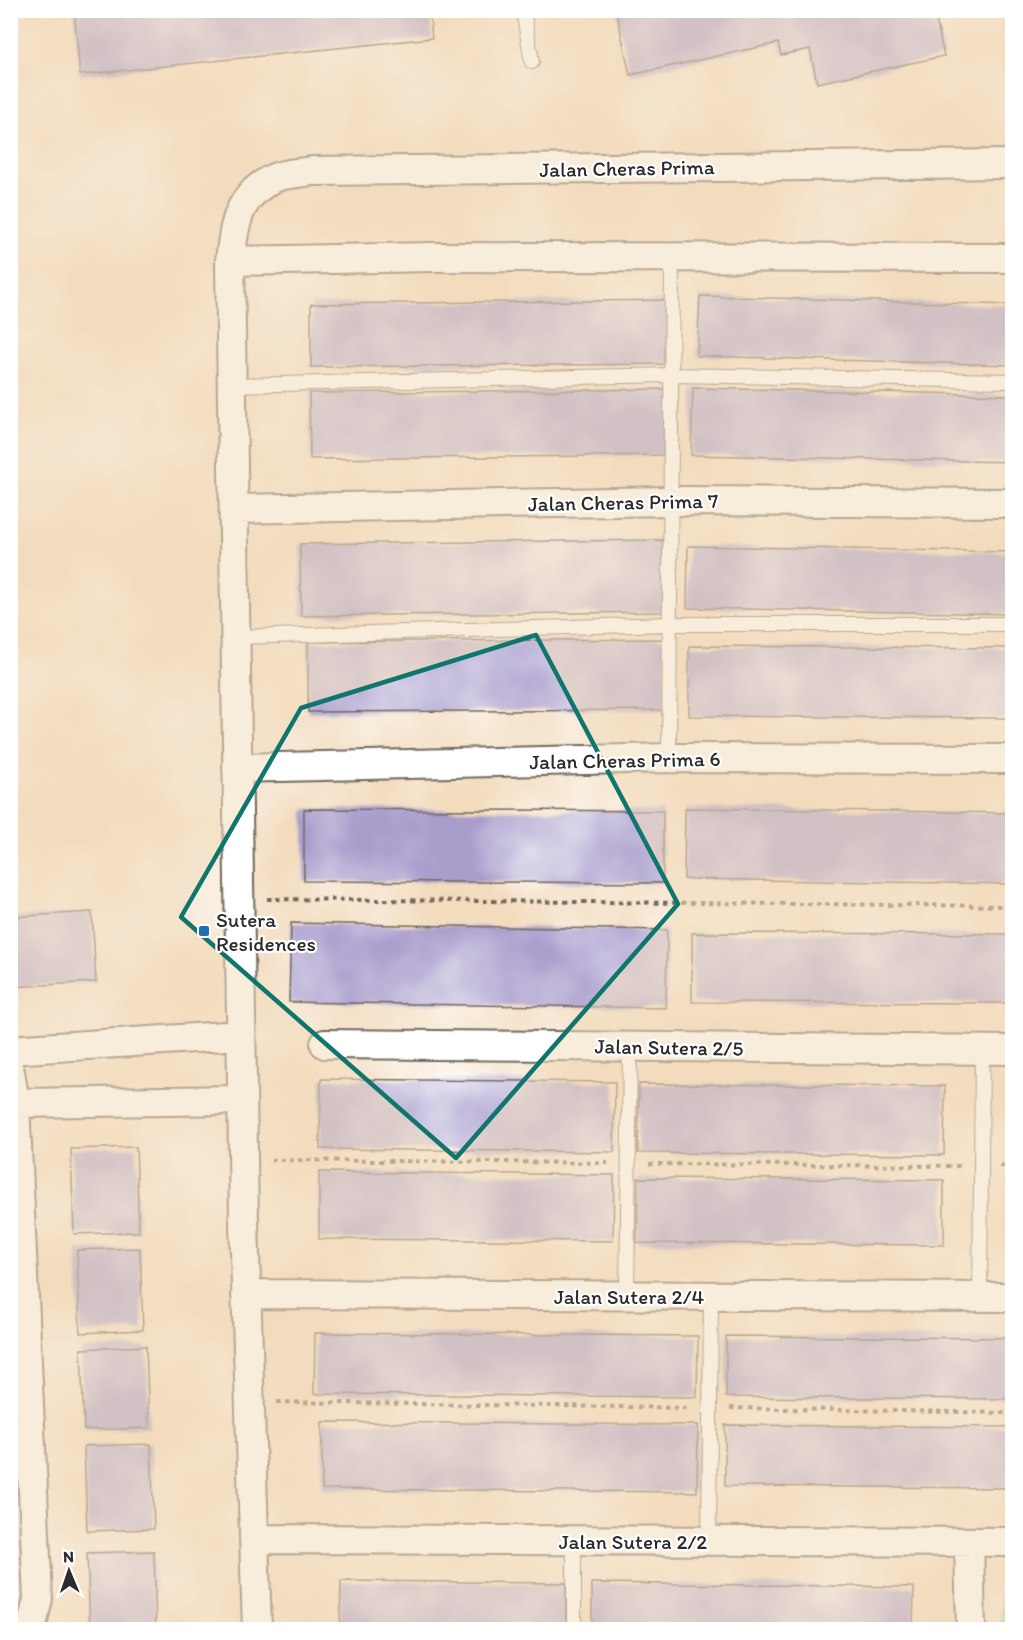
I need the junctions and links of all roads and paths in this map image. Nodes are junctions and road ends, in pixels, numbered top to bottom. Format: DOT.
graph roads {
  1 [pos="523,10"];
  2 [pos="532,62"];
  3 [pos="1012,164"];
  4 [pos="672,257"];
  5 [pos="1012,258"];
  6 [pos="230,261"];
  7 [pos="671,375"];
  8 [pos="1012,381"];
  9 [pos="231,385"];
  10 [pos="670,501"];
  11 [pos="1012,503"];
  12 [pos="234,509"];
  13 [pos="670,624"];
  14 [pos="1012,624"];
  15 [pos="235,637"];
  16 [pos="669,758"];
  17 [pos="1012,759"];
  18 [pos="237,768"];
  19 [pos="239,899"];
  20 [pos="1012,906"];
  21 [pos="241,1035"];
  22 [pos="325,1044"];
  23 [pos="630,1046"];
  24 [pos="982,1049"];
  25 [pos="10,1050"];
  26 [pos="1012,1050"];
  27 [pos="10,1072"];
  28 [pos="242,1100"];
  29 [pos="15,1103"];
  30 [pos="246,1294"];
  31 [pos="627,1296"];
  32 [pos="711,1296"];
  33 [pos="980,1297"];
  34 [pos="1012,1297"];
  35 [pos="250,1401"];
  36 [pos="710,1408"];
  37 [pos="1012,1413"];
  38 [pos="19,1430"];
  39 [pos="254,1539"];
  40 [pos="574,1540"];
  41 [pos="709,1541"];
  42 [pos="969,1542"];
  43 [pos="1012,1542"];
  44 [pos="32,1629"];
  45 [pos="257,1629"];
  46 [pos="574,1629"];
  47 [pos="971,1629"];
  1 -- 2 [label="lane"];
  3 -- 6 [label="street, Jalan Cheras Prima"];
  4 -- 5 [label="street"];
  4 -- 6 [label="street"];
  4 -- 7 [label="lane"];
  6 -- 9 [label="street"];
  7 -- 8 [label="lane"];
  7 -- 9 [label="lane"];
  7 -- 10 [label="lane"];
  9 -- 12 [label="street"];
  10 -- 11 [label="street, Jalan Cheras Prima 7"];
  10 -- 12 [label="street, Jalan Cheras Prima 7"];
  10 -- 13 [label="lane"];
  12 -- 15 [label="street"];
  13 -- 14 [label="lane"];
  13 -- 15 [label="lane"];
  13 -- 16 [label="lane"];
  15 -- 18 [label="street"];
  16 -- 17 [label="street, Jalan Cheras Prima 6"];
  16 -- 18 [label="street, Jalan Cheras Prima 6"];
  18 -- 19 [label="street"];
  19 -- 20 [label="path"];
  19 -- 21 [label="street"];
  21 -- 25 [label="street"];
  21 -- 28 [label="street"];
  22 -- 23 [label="street, Jalan Sutera 2/5"];
  23 -- 24 [label="street, Jalan Sutera 2/5"];
  23 -- 31 [label="lane"];
  24 -- 26 [label="street, Jalan Sutera 2/5"];
  24 -- 33 [label="lane"];
  27 -- 29 [label="street"];
  28 -- 29 [label="street"];
  28 -- 30 [label="street"];
  29 -- 38 [label="street"];
  30 -- 31 [label="street, Jalan Sutera 2/4"];
  30 -- 35 [label="street"];
  31 -- 32 [label="street, Jalan Sutera 2/4"];
  32 -- 33 [label="street, Jalan Sutera 2/4"];
  32 -- 36 [label="lane"];
  33 -- 34 [label="street, Jalan Sutera 2/4"];
  35 -- 36 [label="path"];
  35 -- 39 [label="street"];
  36 -- 37 [label="path"];
  36 -- 41 [label="lane"];
  38 -- 44 [label="street"];
  39 -- 40 [label="street, Jalan Sutera 2/2"];
  39 -- 45 [label="street"];
  40 -- 41 [label="street, Jalan Sutera 2/2"];
  40 -- 46 [label="lane"];
  41 -- 42 [label="street, Jalan Sutera 2/2"];
  42 -- 43 [label="street, Jalan Sutera 2/2"];
  42 -- 47 [label="street"];
}
